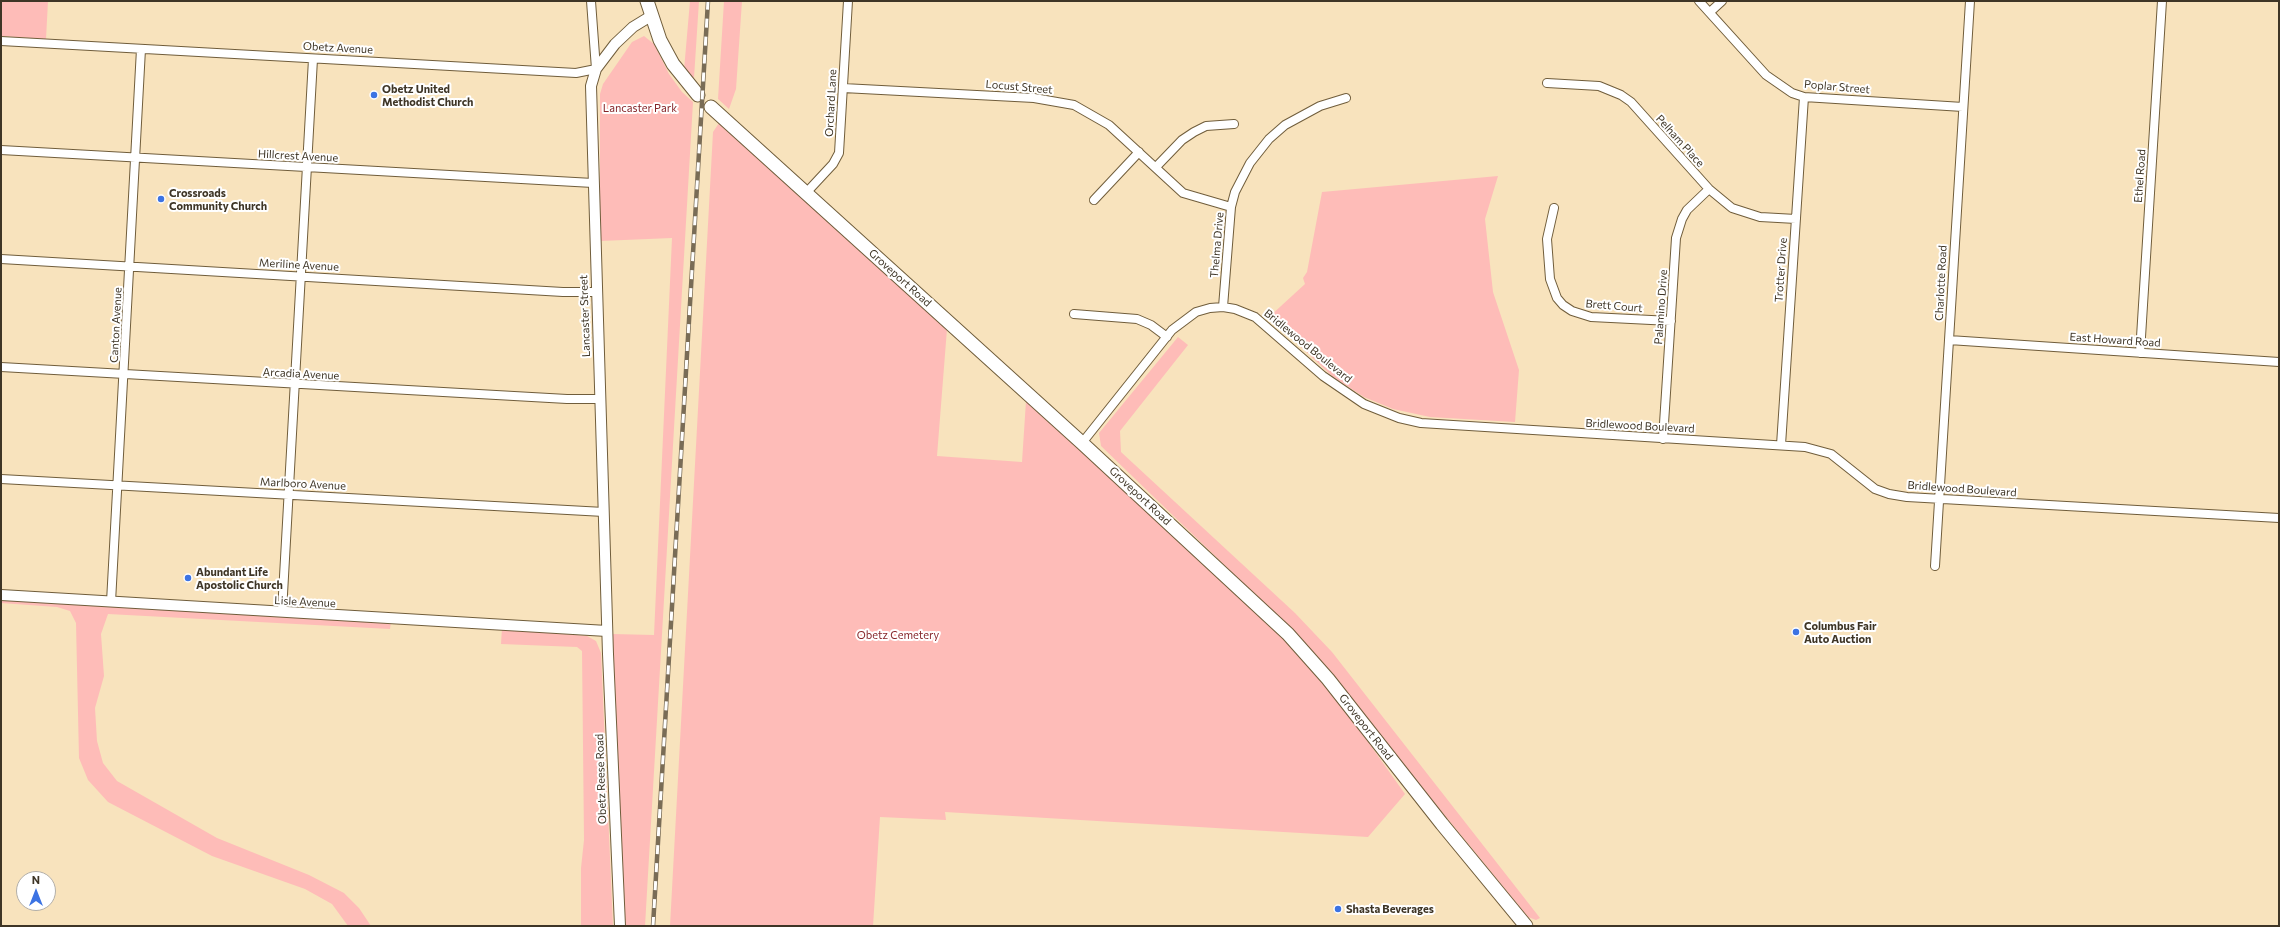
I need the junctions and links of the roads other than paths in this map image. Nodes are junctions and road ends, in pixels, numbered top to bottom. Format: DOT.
graph roads {
  1 [pos="591,1"];
  2 [pos="647,1"];
  3 [pos="848,1"];
  4 [pos="1699,1"];
  5 [pos="1722,1"];
  6 [pos="1970,1"];
  7 [pos="2162,1"];
  8 [pos="1710,12"];
  9 [pos="651,16"];
  10 [pos="1,41"];
  11 [pos="141,49"];
  12 [pos="313,59"];
  13 [pos="596,70"];
  14 [pos="1547,83"];
  15 [pos="843,88"];
  16 [pos="698,95"];
  17 [pos="1804,97"];
  18 [pos="1346,98"];
  19 [pos="711,107"];
  20 [pos="1963,107"];
  21 [pos="1234,124"];
  22 [pos="1,150"];
  23 [pos="1139,152"];
  24 [pos="136,157"];
  25 [pos="306,167"];
  26 [pos="1156,167"];
  27 [pos="593,183"];
  28 [pos="1709,189"];
  29 [pos="806,193"];
  30 [pos="1094,200"];
  31 [pos="1231,207"];
  32 [pos="1554,208"];
  33 [pos="1796,219"];
  34 [pos="1,259"];
  35 [pos="130,266"];
  36 [pos="300,276"];
  37 [pos="596,292"];
  38 [pos="1223,307"];
  39 [pos="1074,314"];
  40 [pos="1671,321"];
  41 [pos="1167,337"];
  42 [pos="1949,340"];
  43 [pos="2140,353"];
  44 [pos="2279,362"];
  45 [pos="1,367"];
  46 [pos="124,374"];
  47 [pos="294,384"];
  48 [pos="599,399"];
  49 [pos="1663,439"];
  50 [pos="1082,442"];
  51 [pos="1781,445"];
  52 [pos="1,479"];
  53 [pos="118,486"];
  54 [pos="288,494"];
  55 [pos="1940,499"];
  56 [pos="604,512"];
  57 [pos="2279,518"];
  58 [pos="1936,566"];
  59 [pos="1,595"];
  60 [pos="111,602"];
  61 [pos="282,612"];
  62 [pos="607,631"];
  63 [pos="620,926"];
  64 [pos="1526,926"];
  1 -- 13 [label="street, Lancaster Street"];
  2 -- 9 [label="main road"];
  3 -- 15 [label="street, Orchard Lane"];
  4 -- 8 [label="street, Poplar Street"];
  5 -- 8 [label="street"];
  6 -- 20 [label="street, Charlotte Road"];
  7 -- 43 [label="street, Ethel Road"];
  8 -- 17 [label="street, Poplar Street"];
  9 -- 13 [label="street"];
  9 -- 16 [label="main road"];
  10 -- 11 [label="street, Obetz Avenue"];
  11 -- 12 [label="street, Obetz Avenue"];
  11 -- 24 [label="street, Canton Avenue"];
  12 -- 13 [label="street, Obetz Avenue"];
  12 -- 25 [label="street"];
  13 -- 27 [label="street, Lancaster Street"];
  14 -- 28 [label="street, Pelham Place"];
  15 -- 23 [label="street, Locust Street"];
  15 -- 29 [label="street, Orchard Lane"];
  17 -- 20 [label="street, Poplar Street"];
  17 -- 33 [label="street, Trotter Drive"];
  18 -- 31 [label="street, Thelma Drive"];
  19 -- 29 [label="main road, Groveport Road"];
  20 -- 42 [label="street, Charlotte Road"];
  21 -- 26 [label="street"];
  22 -- 24 [label="street, Hillcrest Avenue"];
  23 -- 26 [label="street, Locust Street"];
  23 -- 30 [label="street"];
  24 -- 25 [label="street, Hillcrest Avenue"];
  24 -- 35 [label="street, Canton Avenue"];
  25 -- 27 [label="street, Hillcrest Avenue"];
  25 -- 36 [label="street"];
  26 -- 31 [label="street, Locust Street"];
  27 -- 37 [label="street, Lancaster Street"];
  28 -- 33 [label="street, Pelham Place"];
  28 -- 40 [label="street, Palamino Drive"];
  29 -- 50 [label="main road, Groveport Road"];
  31 -- 38 [label="street, Thelma Drive"];
  32 -- 40 [label="street, Brett Court"];
  33 -- 51 [label="street, Trotter Drive"];
  34 -- 35 [label="street, Meriline Avenue"];
  35 -- 36 [label="street, Meriline Avenue"];
  35 -- 46 [label="street, Canton Avenue"];
  36 -- 37 [label="street, Meriline Avenue"];
  36 -- 47 [label="street"];
  37 -- 48 [label="street, Lancaster Street"];
  38 -- 41 [label="street, Bridlewood Boulevard"];
  38 -- 49 [label="street, Bridlewood Boulevard"];
  39 -- 41 [label="street"];
  40 -- 49 [label="street, Palamino Drive"];
  41 -- 50 [label="street, Bridlewood Boulevard"];
  42 -- 43 [label="street, East Howard Road"];
  42 -- 55 [label="street, Charlotte Road"];
  43 -- 44 [label="street, East Howard Road"];
  45 -- 46 [label="street, Arcadia Avenue"];
  46 -- 47 [label="street, Arcadia Avenue"];
  46 -- 53 [label="street, Canton Avenue"];
  47 -- 48 [label="street, Arcadia Avenue"];
  47 -- 54 [label="street"];
  48 -- 56 [label="street, Lancaster Street"];
  49 -- 51 [label="street, Bridlewood Boulevard"];
  50 -- 64 [label="main road, Groveport Road"];
  51 -- 55 [label="street, Bridlewood Boulevard"];
  52 -- 53 [label="street, Marlboro Avenue"];
  53 -- 54 [label="street, Marlboro Avenue"];
  53 -- 60 [label="street, Canton Avenue"];
  54 -- 56 [label="street, Marlboro Avenue"];
  54 -- 61 [label="street"];
  55 -- 57 [label="street, Bridlewood Boulevard"];
  55 -- 58 [label="street, Charlotte Road"];
  56 -- 62 [label="street, Lancaster Street"];
  59 -- 60 [label="street, Lisle Avenue"];
  60 -- 61 [label="street, Lisle Avenue"];
  61 -- 62 [label="street, Lisle Avenue"];
  62 -- 63 [label="street, Obetz Reese Road"];
}
